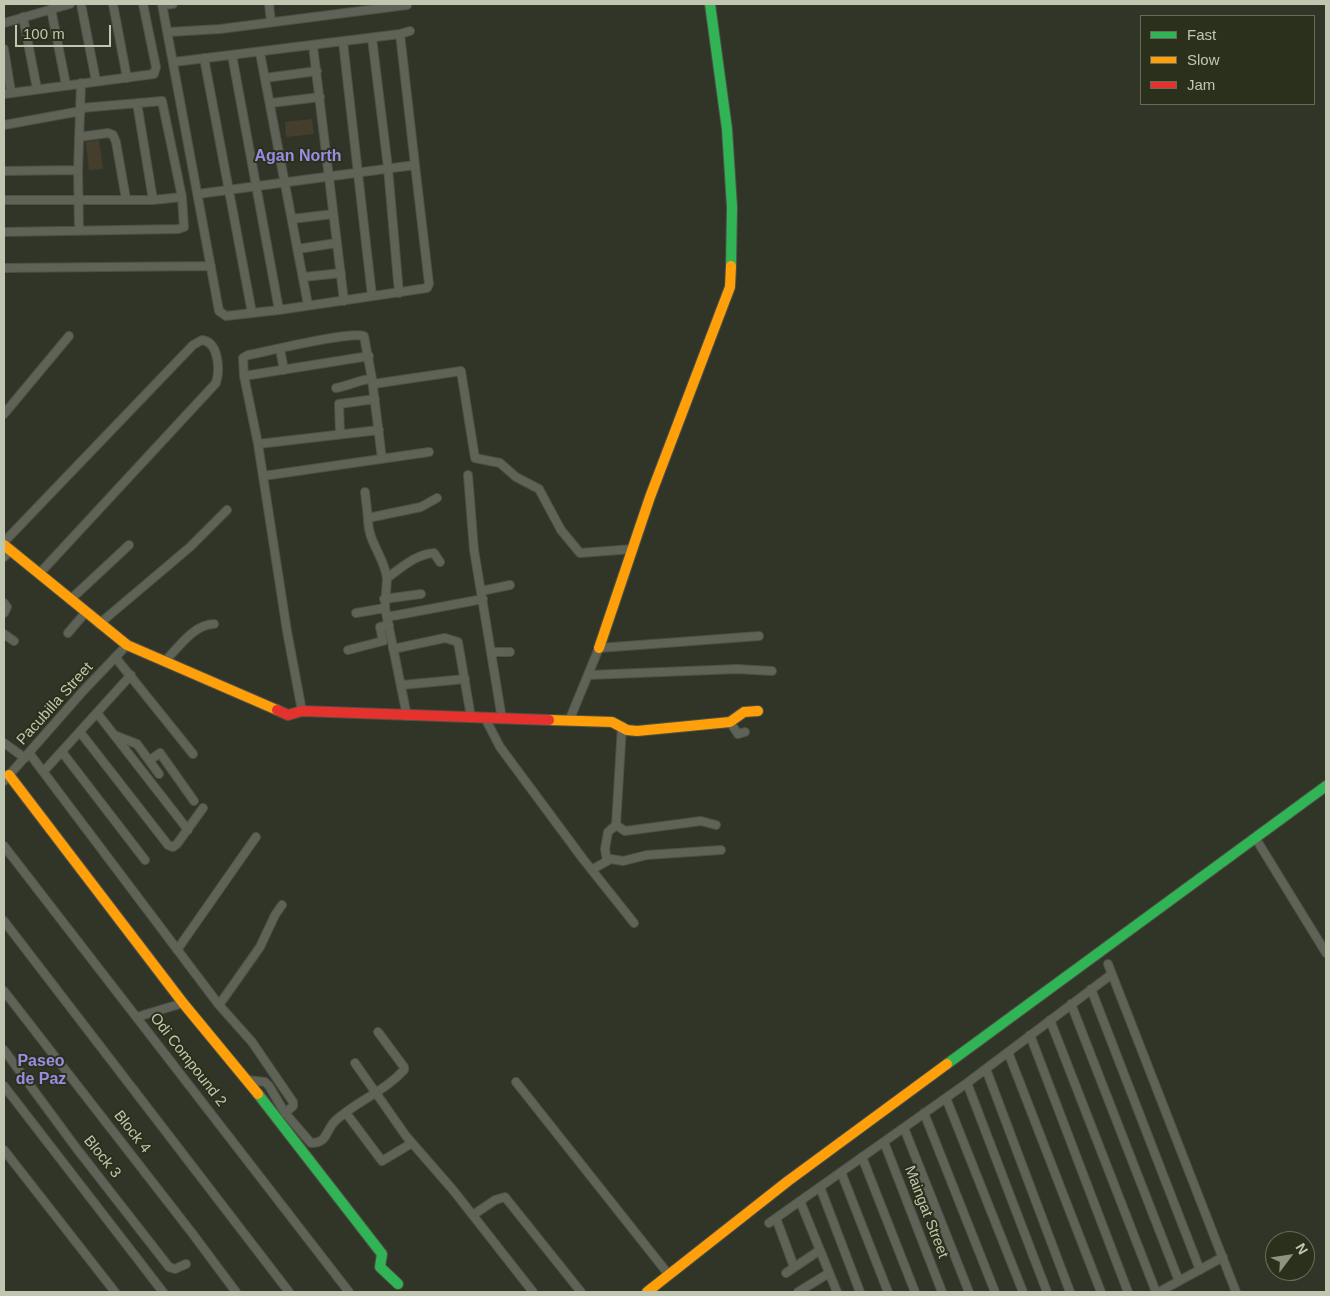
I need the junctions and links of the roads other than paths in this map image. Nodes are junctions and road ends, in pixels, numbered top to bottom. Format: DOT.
graph roads {
  1 [pos="70,4"];
  2 [pos="81,4"];
  3 [pos="113,4"];
  4 [pos="143,4"];
  5 [pos="162,4"];
  6 [pos="173,4"];
  7 [pos="268,4"];
  8 [pos="710,4"];
  9 [pos="394,5"];
  10 [pos="407,5"];
  11 [pos="51,10"];
  12 [pos="23,17"];
  13 [pos="271,22"];
  14 [pos="4,23"];
  15 [pos="410,31"];
  16 [pos="169,32"];
  17 [pos="400,34"];
  18 [pos="372,38"];
  19 [pos="343,42"];
  20 [pos="314,46"];
  21 [pos="4,49"];
  22 [pos="260,52"];
  23 [pos="232,55"];
  24 [pos="204,58"];
  25 [pos="174,62"];
  26 [pos="317,71"];
  27 [pos="127,78"];
  28 [pos="265,78"];
  29 [pos="96,81"];
  30 [pos="81,83"];
  31 [pos="66,85"];
  32 [pos="37,89"];
  33 [pos="7,93"];
  34 [pos="320,97"];
  35 [pos="137,103"];
  36 [pos="270,103"];
  37 [pos="81,110"];
  38 [pos="4,125"];
  39 [pos="79,137"];
  40 [pos="415,165"];
  41 [pos="388,168"];
  42 [pos="78,170"];
  43 [pos="4,171"];
  44 [pos="358,173"];
  45 [pos="330,177"];
  46 [pos="286,182"];
  47 [pos="256,186"];
  48 [pos="228,189"];
  49 [pos="198,194"];
  50 [pos="182,197"];
  51 [pos="78,199"];
  52 [pos="126,199"];
  53 [pos="4,200"];
  54 [pos="154,200"];
  55 [pos="333,214"];
  56 [pos="292,219"];
  57 [pos="78,229"];
  58 [pos="4,232"];
  59 [pos="336,243"];
  60 [pos="298,249"];
  61 [pos="212,266"];
  62 [pos="4,268"];
  63 [pos="340,273"];
  64 [pos="304,277"];
  65 [pos="400,293"];
  66 [pos="372,296"];
  67 [pos="344,301"];
  68 [pos="308,305"];
  69 [pos="279,310"];
  70 [pos="252,313"];
  71 [pos="69,336"];
  72 [pos="280,349"];
  73 [pos="369,356"];
  74 [pos="284,370"];
  75 [pos="244,376"];
  76 [pos="372,382"];
  77 [pos="336,388"];
  78 [pos="375,399"];
  79 [pos="4,414"];
  80 [pos="379,430"];
  81 [pos="340,433"];
  82 [pos="258,444"];
  83 [pos="429,452"];
  84 [pos="382,459"];
  85 [pos="468,475"];
  86 [pos="263,476"];
  87 [pos="365,492"];
  88 [pos="437,498"];
  89 [pos="227,510"];
  90 [pos="368,518"];
  91 [pos="128,545"];
  92 [pos="5,549"];
  93 [pos="633,549"];
  94 [pos="440,562"];
  95 [pos="40,574"];
  96 [pos="387,578"];
  97 [pos="510,585"];
  98 [pos="481,591"];
  99 [pos="421,594"];
  100 [pos="384,599"];
  101 [pos="483,599"];
  102 [pos="70,600"];
  103 [pos="4,603"];
  104 [pos="385,608"];
  105 [pos="4,613"];
  106 [pos="85,613"];
  107 [pos="356,614"];
  108 [pos="388,621"];
  109 [pos="99,624"];
  110 [pos="214,624"];
  111 [pos="68,633"];
  112 [pos="4,634"];
  113 [pos="760,636"];
  114 [pos="14,641"];
  115 [pos="127,645"];
  116 [pos="599,648"];
  117 [pos="393,649"];
  118 [pos="348,650"];
  119 [pos="492,652"];
  120 [pos="510,652"];
  121 [pos="116,657"];
  122 [pos="165,661"];
  123 [pos="772,671"];
  124 [pos="131,674"];
  125 [pos="588,674"];
  126 [pos="465,679"];
  127 [pos="402,685"];
  128 [pos="302,711"];
  129 [pos="758,711"];
  130 [pos="97,713"];
  131 [pos="407,716"];
  132 [pos="471,717"];
  133 [pos="485,718"];
  134 [pos="502,719"];
  135 [pos="569,721"];
  136 [pos="730,722"];
  137 [pos="622,726"];
  138 [pos="80,732"];
  139 [pos="745,732"];
  140 [pos="114,735"];
  141 [pos="4,743"];
  142 [pos="62,752"];
  143 [pos="193,754"];
  144 [pos="27,756"];
  145 [pos="150,760"];
  146 [pos="44,771"];
  147 [pos="160,774"];
  148 [pos="6,778"];
  149 [pos="1326,786"];
  150 [pos="194,801"];
  151 [pos="203,808"];
  152 [pos="616,825"];
  153 [pos="716,825"];
  154 [pos="188,830"];
  155 [pos="256,837"];
  156 [pos="1256,839"];
  157 [pos="4,846"];
  158 [pos="721,850"];
  159 [pos="145,860"];
  160 [pos="607,861"];
  161 [pos="593,869"];
  162 [pos="282,905"];
  163 [pos="4,921"];
  164 [pos="634,923"];
  165 [pos="177,950"];
  166 [pos="1326,953"];
  167 [pos="1108,964"];
  168 [pos="1112,974"];
  169 [pos="1091,989"];
  170 [pos="4,991"];
  171 [pos="183,1002"];
  172 [pos="1071,1004"];
  173 [pos="219,1006"];
  174 [pos="137,1017"];
  175 [pos="1050,1020"];
  176 [pos="378,1032"];
  177 [pos="1030,1035"];
  178 [pos="4,1050"];
  179 [pos="1008,1052"];
  180 [pos="356,1063"];
  181 [pos="986,1069"];
  182 [pos="248,1080"];
  183 [pos="516,1082"];
  184 [pos="966,1083"];
  185 [pos="4,1086"];
  186 [pos="375,1093"];
  187 [pos="946,1098"];
  188 [pos="267,1104"];
  189 [pos="283,1110"];
  190 [pos="346,1113"];
  191 [pos="924,1113"];
  192 [pos="904,1128"];
  193 [pos="412,1142"];
  194 [pos="884,1142"];
  195 [pos="4,1150"];
  196 [pos="862,1157"];
  197 [pos="841,1172"];
  198 [pos="820,1187"];
  199 [pos="800,1201"];
  200 [pos="473,1215"];
  201 [pos="776,1218"];
  202 [pos="769,1223"];
  203 [pos="820,1250"];
  204 [pos="1222,1257"];
  205 [pos="186,1264"];
  206 [pos="794,1267"];
  207 [pos="1200,1270"];
  208 [pos="786,1273"];
  209 [pos="829,1273"];
  210 [pos="669,1275"];
  211 [pos="1178,1282"];
  212 [pos="398,1284"];
  213 [pos="114,1292"];
  214 [pos="163,1292"];
  215 [pos="236,1292"];
  216 [pos="289,1292"];
  217 [pos="349,1292"];
  218 [pos="533,1292"];
  219 [pos="580,1292"];
  220 [pos="648,1292"];
  221 [pos="798,1292"];
  222 [pos="837,1292"];
  223 [pos="860,1292"];
  224 [pos="888,1292"];
  225 [pos="915,1292"];
  226 [pos="942,1292"];
  227 [pos="969,1292"];
  228 [pos="995,1292"];
  229 [pos="1024,1292"];
  230 [pos="1047,1292"];
  231 [pos="1070,1292"];
  232 [pos="1101,1292"];
  233 [pos="1128,1292"];
  234 [pos="1157,1292"];
  235 [pos="1236,1292"];
  1 -- 11 [label="street"];
  2 -- 29 [label="street"];
  3 -- 27 [label="street"];
  4 -- 27 [label="street"];
  5 -- 6 [label="street"];
  5 -- 16 [label="street"];
  7 -- 13 [label="street"];
  8 -- 93 [label="street"];
  9 -- 10 [label="street"];
  9 -- 13 [label="street"];
  11 -- 12 [label="street"];
  11 -- 31 [label="street"];
  12 -- 14 [label="street"];
  12 -- 32 [label="street"];
  13 -- 16 [label="street"];
  15 -- 17 [label="street"];
  16 -- 25 [label="street"];
  17 -- 18 [label="street"];
  17 -- 40 [label="street"];
  18 -- 19 [label="street"];
  18 -- 41 [label="street"];
  19 -- 20 [label="street"];
  19 -- 44 [label="street"];
  20 -- 22 [label="street"];
  20 -- 26 [label="street"];
  21 -- 33 [label="street"];
  22 -- 23 [label="street"];
  22 -- 28 [label="street"];
  23 -- 24 [label="street"];
  23 -- 47 [label="street"];
  24 -- 25 [label="street"];
  24 -- 48 [label="street"];
  25 -- 49 [label="street"];
  26 -- 28 [label="street"];
  26 -- 34 [label="street"];
  27 -- 29 [label="street"];
  28 -- 36 [label="street"];
  29 -- 30 [label="street"];
  30 -- 31 [label="street"];
  30 -- 37 [label="street"];
  31 -- 32 [label="street"];
  32 -- 33 [label="street"];
  34 -- 36 [label="street"];
  34 -- 45 [label="street"];
  35 -- 37 [label="street"];
  35 -- 50 [label="street"];
  35 -- 54 [label="street"];
  36 -- 46 [label="street"];
  37 -- 38 [label="street"];
  37 -- 39 [label="street"];
  39 -- 42 [label="street"];
  39 -- 52 [label="street"];
  40 -- 41 [label="street"];
  40 -- 65 [label="street"];
  41 -- 44 [label="street"];
  41 -- 65 [label="street"];
  42 -- 43 [label="street"];
  42 -- 51 [label="street"];
  44 -- 45 [label="street"];
  44 -- 66 [label="street"];
  45 -- 46 [label="street"];
  45 -- 55 [label="street"];
  46 -- 47 [label="street"];
  46 -- 56 [label="street"];
  47 -- 48 [label="street"];
  47 -- 69 [label="street"];
  48 -- 49 [label="street"];
  48 -- 70 [label="street"];
  49 -- 61 [label="street"];
  50 -- 54 [label="street"];
  50 -- 57 [label="street"];
  51 -- 52 [label="street"];
  51 -- 53 [label="street"];
  51 -- 57 [label="street"];
  52 -- 54 [label="street"];
  55 -- 56 [label="street"];
  55 -- 59 [label="street"];
  56 -- 60 [label="street"];
  57 -- 58 [label="street"];
  59 -- 60 [label="street"];
  59 -- 63 [label="street"];
  60 -- 64 [label="street"];
  61 -- 62 [label="street"];
  61 -- 70 [label="street"];
  63 -- 64 [label="street"];
  63 -- 67 [label="street"];
  64 -- 68 [label="street"];
  65 -- 66 [label="street"];
  66 -- 67 [label="street"];
  67 -- 68 [label="street"];
  68 -- 69 [label="street"];
  69 -- 70 [label="street"];
  71 -- 79 [label="street"];
  72 -- 73 [label="street"];
  72 -- 74 [label="street"];
  72 -- 75 [label="street"];
  73 -- 74 [label="street"];
  73 -- 76 [label="street"];
  74 -- 75 [label="street"];
  75 -- 82 [label="street"];
  76 -- 77 [label="street"];
  76 -- 78 [label="street"];
  76 -- 93 [label="street"];
  78 -- 80 [label="street"];
  78 -- 81 [label="street"];
  80 -- 81 [label="street"];
  80 -- 84 [label="street"];
  81 -- 82 [label="street"];
  82 -- 86 [label="street"];
  83 -- 84 [label="street"];
  84 -- 86 [label="street"];
  85 -- 98 [label="street"];
  86 -- 128 [label="street"];
  87 -- 90 [label="street"];
  88 -- 90 [label="street"];
  89 -- 109 [label="street"];
  90 -- 96 [label="street"];
  91 -- 102 [label="street"];
  92 -- 95 [label="street"];
  92 -- 95 [label="street"];
  93 -- 116 [label="street"];
  94 -- 96 [label="street"];
  95 -- 102 [label="street"];
  96 -- 100 [label="street"];
  97 -- 98 [label="street"];
  98 -- 101 [label="street"];
  99 -- 100 [label="street"];
  100 -- 104 [label="street"];
  101 -- 108 [label="street"];
  101 -- 119 [label="street"];
  102 -- 106 [label="street"];
  103 -- 105 [label="street"];
  104 -- 107 [label="street"];
  104 -- 108 [label="street"];
  106 -- 109 [label="street"];
  106 -- 111 [label="street"];
  108 -- 117 [label="street"];
  108 -- 118 [label="street"];
  109 -- 115 [label="street"];
  110 -- 122 [label="street"];
  112 -- 114 [label="street"];
  113 -- 116 [label="street"];
  115 -- 121 [label="street, Pacubilla Street"];
  115 -- 122 [label="street"];
  116 -- 125 [label="street"];
  117 -- 126 [label="street"];
  117 -- 127 [label="street"];
  119 -- 120 [label="street"];
  119 -- 134 [label="street"];
  121 -- 124 [label="street"];
  121 -- 144 [label="street, Pacubilla Street"];
  122 -- 128 [label="street"];
  123 -- 125 [label="street"];
  124 -- 130 [label="street"];
  124 -- 143 [label="street"];
  125 -- 135 [label="street"];
  126 -- 127 [label="street"];
  126 -- 132 [label="street"];
  127 -- 131 [label="street"];
  128 -- 131 [label="street"];
  129 -- 136 [label="street"];
  130 -- 138 [label="street"];
  130 -- 140 [label="street"];
  131 -- 132 [label="street"];
  132 -- 133 [label="street"];
  133 -- 134 [label="street"];
  133 -- 161 [label="street"];
  134 -- 135 [label="street"];
  135 -- 137 [label="street"];
  136 -- 137 [label="street"];
  136 -- 139 [label="street"];
  137 -- 152 [label="street"];
  138 -- 142 [label="street"];
  138 -- 154 [label="street"];
  140 -- 145 [label="street"];
  140 -- 154 [label="street"];
  141 -- 144 [label="street"];
  142 -- 146 [label="street"];
  142 -- 159 [label="street"];
  144 -- 146 [label="street"];
  144 -- 148 [label="street, Pacubilla Street"];
  145 -- 147 [label="street"];
  145 -- 150 [label="street"];
  146 -- 165 [label="street"];
  148 -- 171 [label="street"];
  149 -- 156 [label="street"];
  151 -- 154 [label="street"];
  152 -- 153 [label="street"];
  152 -- 160 [label="street"];
  155 -- 165 [label="street"];
  156 -- 166 [label="street"];
  156 -- 210 [label="street"];
  157 -- 174 [label="street, Odi Compound 2"];
  158 -- 160 [label="street"];
  160 -- 161 [label="street"];
  161 -- 164 [label="street"];
  162 -- 173 [label="street"];
  163 -- 216 [label="street"];
  165 -- 173 [label="street"];
  167 -- 168 [label="street"];
  168 -- 169 [label="street"];
  168 -- 204 [label="street"];
  169 -- 172 [label="street"];
  169 -- 207 [label="street"];
  170 -- 215 [label="street, Block 4"];
  171 -- 174 [label="street"];
  171 -- 182 [label="street"];
  172 -- 175 [label="street"];
  172 -- 211 [label="street"];
  173 -- 189 [label="street"];
  174 -- 217 [label="street, Odi Compound 2"];
  175 -- 177 [label="street"];
  175 -- 234 [label="street"];
  176 -- 186 [label="street"];
  177 -- 179 [label="street"];
  177 -- 233 [label="street"];
  178 -- 205 [label="street, Block 3"];
  179 -- 181 [label="street"];
  179 -- 232 [label="street"];
  180 -- 186 [label="street"];
  181 -- 184 [label="street"];
  181 -- 231 [label="street"];
  182 -- 188 [label="street"];
  182 -- 189 [label="street"];
  183 -- 210 [label="street"];
  184 -- 187 [label="street"];
  184 -- 230 [label="street"];
  185 -- 214 [label="street"];
  186 -- 190 [label="street"];
  186 -- 193 [label="street"];
  187 -- 191 [label="street"];
  187 -- 229 [label="street"];
  188 -- 189 [label="street"];
  188 -- 212 [label="street"];
  189 -- 190 [label="street"];
  190 -- 193 [label="street"];
  191 -- 192 [label="street"];
  191 -- 228 [label="street"];
  192 -- 194 [label="street"];
  192 -- 227 [label="street"];
  193 -- 200 [label="street"];
  194 -- 196 [label="street"];
  194 -- 226 [label="street, Maingat Street"];
  195 -- 213 [label="street"];
  196 -- 197 [label="street"];
  196 -- 225 [label="street"];
  197 -- 198 [label="street"];
  197 -- 224 [label="street"];
  198 -- 199 [label="street"];
  198 -- 223 [label="street"];
  199 -- 201 [label="street"];
  199 -- 203 [label="street"];
  200 -- 218 [label="street"];
  200 -- 219 [label="street"];
  201 -- 202 [label="street"];
  201 -- 206 [label="street"];
  203 -- 206 [label="street"];
  203 -- 209 [label="street"];
  204 -- 207 [label="street"];
  204 -- 235 [label="street"];
  206 -- 208 [label="street"];
  207 -- 211 [label="street"];
  209 -- 221 [label="street"];
  209 -- 222 [label="street"];
  210 -- 220 [label="street"];
  211 -- 234 [label="street"];
}
